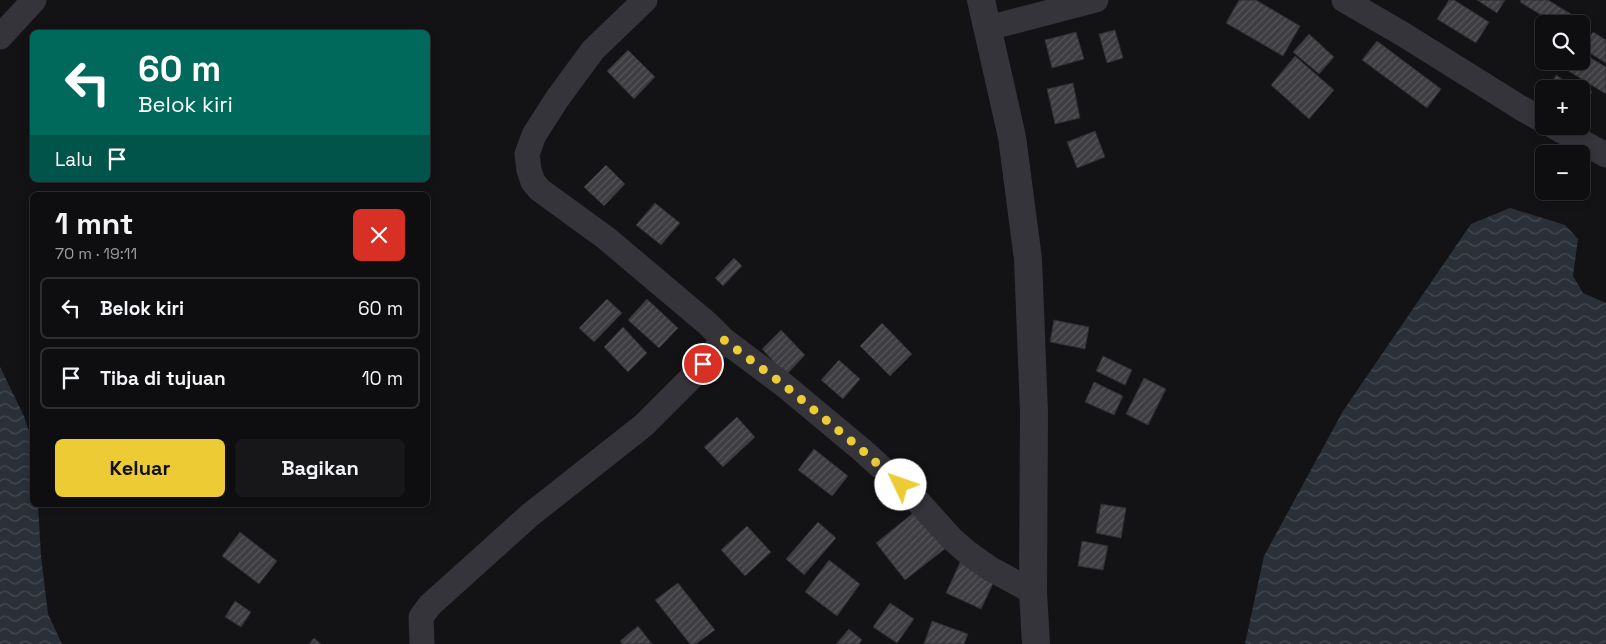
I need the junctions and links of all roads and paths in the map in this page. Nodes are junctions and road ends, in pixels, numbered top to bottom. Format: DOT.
graph roads {
  1 [pos="34,0"];
  2 [pos="645,0"];
  3 [pos="982,0"];
  4 [pos="1096,0"];
  5 [pos="1344,0"];
  6 [pos="988,28"];
  7 [pos="0,37"];
  8 [pos="1535,116"];
  9 [pos="1569,135"];
  10 [pos="1606,155"];
  11 [pos="724,340"];
  12 [pos="1033,592"];
  13 [pos="422,644"];
  14 [pos="1036,644"];
  1 -- 7 [label="street"];
  2 -- 11 [label="street"];
  3 -- 6 [label="street"];
  4 -- 6 [label="street"];
  5 -- 8 [label="street"];
  6 -- 12 [label="street"];
  9 -- 10 [label="street"];
  11 -- 12 [label="street"];
  11 -- 13 [label="street"];
  12 -- 14 [label="street"];
}
